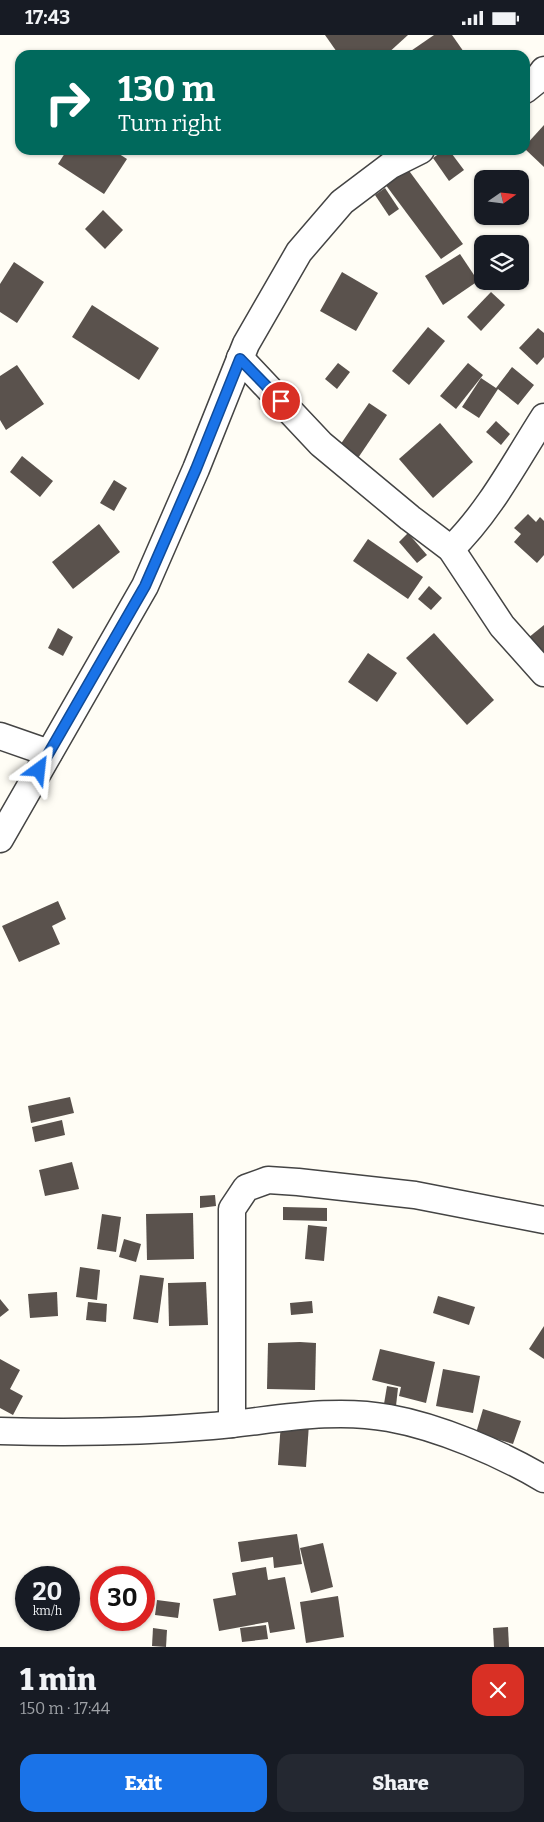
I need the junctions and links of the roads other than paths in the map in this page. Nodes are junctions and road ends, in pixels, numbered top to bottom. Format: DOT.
graph roads {
  1 [pos="411,155"];
  2 [pos="240,359"];
  3 [pos="544,417"];
  4 [pos="451,549"];
  5 [pos="544,673"];
  6 [pos="0,736"];
  7 [pos="49,753"];
  8 [pos="0,839"];
  9 [pos="544,1220"];
  10 [pos="232,1424"];
  11 [pos="0,1431"];
  12 [pos="544,1479"];
  1 -- 2 [label="street"];
  2 -- 4 [label="street"];
  2 -- 7 [label="street"];
  3 -- 4 [label="street"];
  4 -- 5 [label="street"];
  6 -- 7 [label="street"];
  7 -- 8 [label="street"];
  9 -- 10 [label="street"];
  10 -- 11 [label="street"];
  10 -- 12 [label="street"];
}
